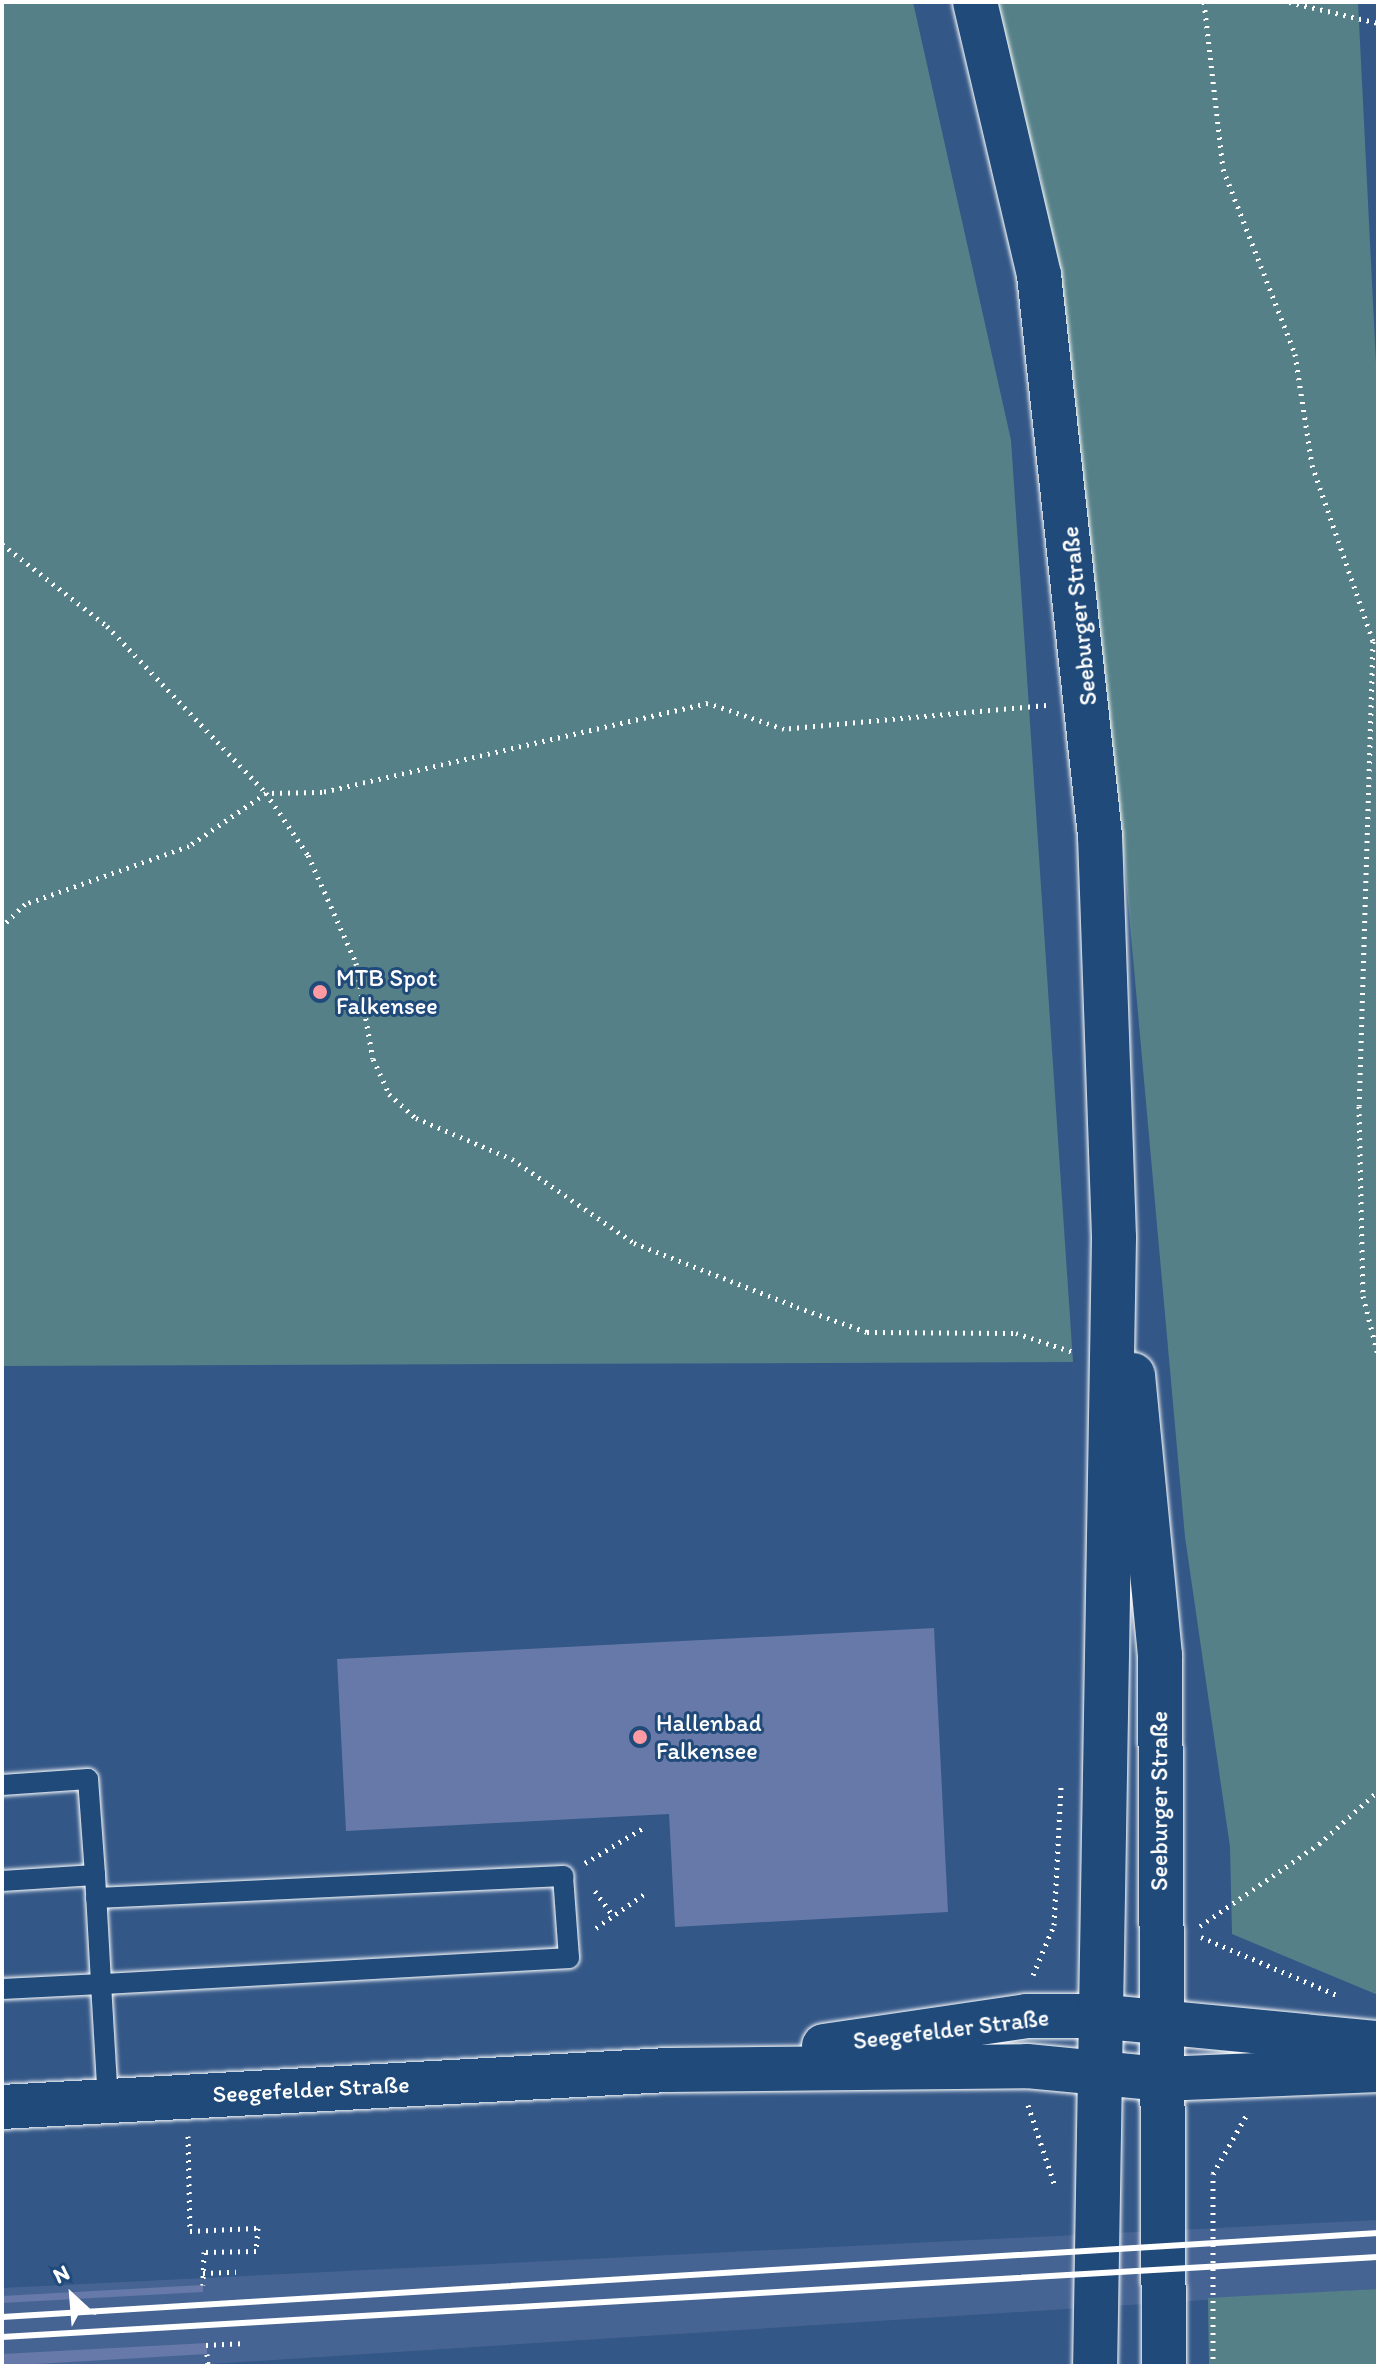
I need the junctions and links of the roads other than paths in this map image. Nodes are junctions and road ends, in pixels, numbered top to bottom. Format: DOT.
graph roads {
  1 [pos="975,2"];
  2 [pos="1114,1238"];
  3 [pos="2,1785"];
  4 [pos="95,1875"];
  5 [pos="2,1881"];
  6 [pos="96,1898"];
  7 [pos="101,1984"];
  8 [pos="2,1989"];
  9 [pos="1096,2016"];
  10 [pos="1158,2016"];
  11 [pos="1378,2043"];
  12 [pos="1095,2069"];
  13 [pos="668,2070"];
  14 [pos="1378,2070"];
  15 [pos="1161,2079"];
  16 [pos="108,2101"];
  17 [pos="2,2107"];
  18 [pos="1095,2366"];
  19 [pos="1164,2366"];
  1 -- 2 [label="main road, Seeburger Straße"];
  2 -- 9 [label="main road, Seeburger Straße"];
  2 -- 10 [label="main road, Seeburger Straße"];
  3 -- 4 [label="lane"];
  4 -- 5 [label="lane"];
  4 -- 6 [label="lane"];
  6 -- 7 [label="lane"];
  6 -- 7 [label="lane"];
  7 -- 8 [label="lane"];
  7 -- 16 [label="lane"];
  9 -- 10 [label="main road, Seegefelder Straße"];
  9 -- 12 [label="main road, Seeburger Straße"];
  9 -- 13 [label="main road, Seegefelder Straße"];
  10 -- 11 [label="main road, Seegefelder Straße"];
  10 -- 15 [label="main road, Seeburger Straße"];
  12 -- 13 [label="main road, Seegefelder Straße"];
  12 -- 15 [label="main road, Seegefelder Straße"];
  12 -- 18 [label="main road, Seeburger Straße"];
  13 -- 16 [label="main road, Seegefelder Straße"];
  14 -- 15 [label="main road, Seegefelder Straße"];
  15 -- 19 [label="main road, Seeburger Straße"];
  16 -- 17 [label="main road, Seegefelder Straße"];
}
